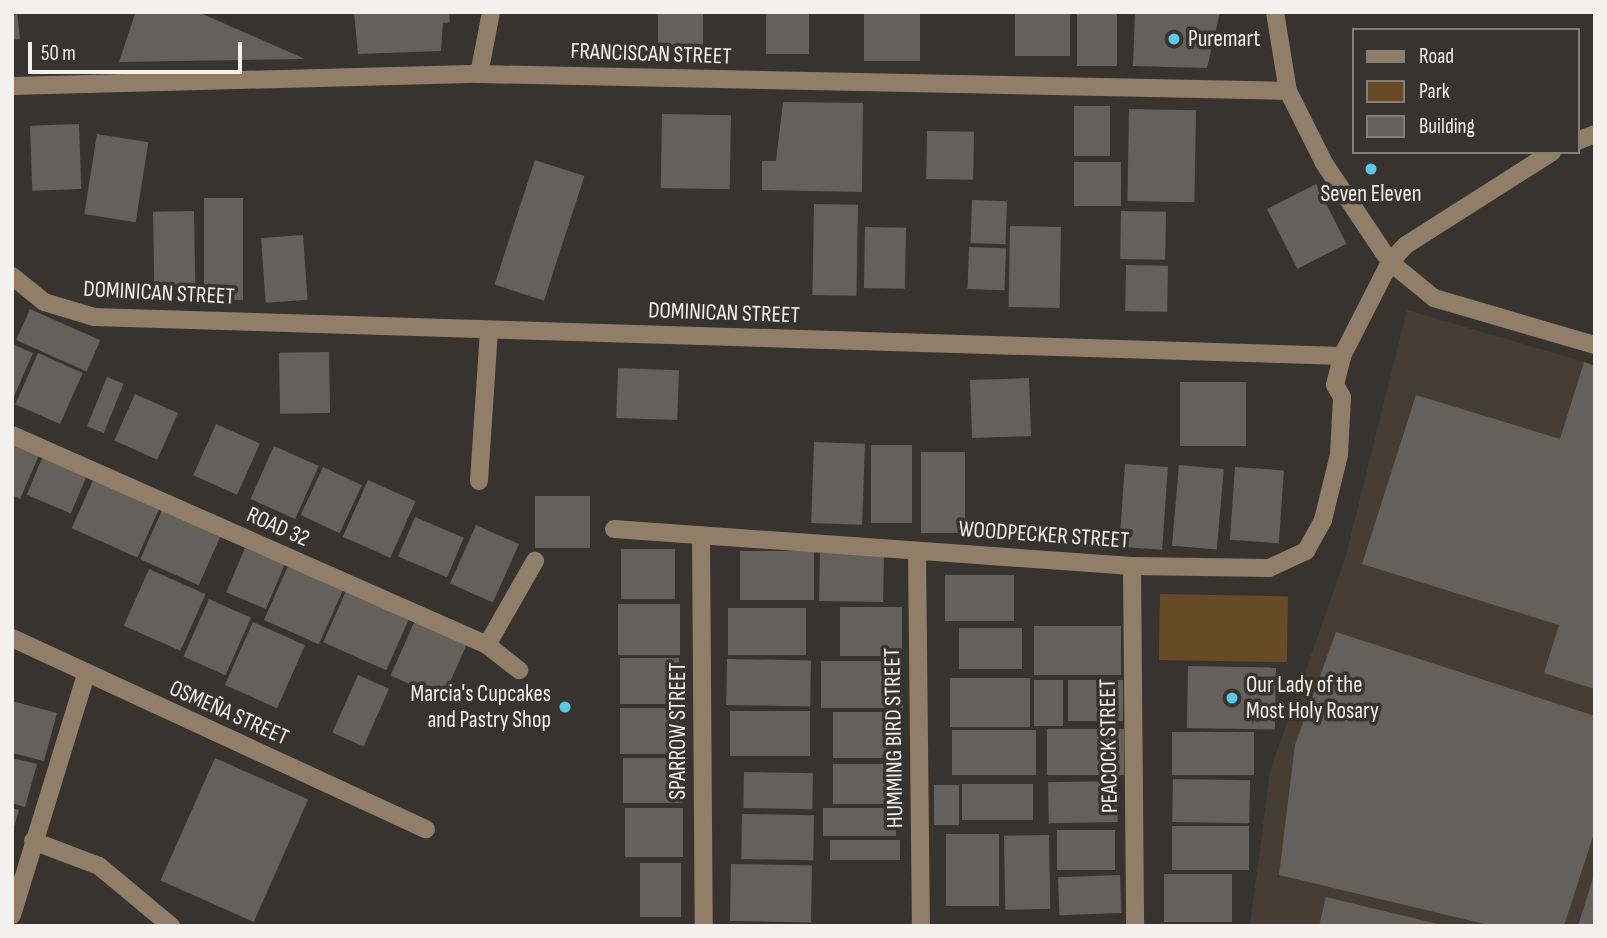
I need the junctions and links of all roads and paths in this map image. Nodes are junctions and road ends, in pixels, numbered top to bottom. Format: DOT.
graph roads {
  1 [pos="492,12"];
  2 [pos="1275,12"];
  3 [pos="479,74"];
  4 [pos="12,86"];
  5 [pos="1288,91"];
  6 [pos="1549,154"];
  7 [pos="1390,262"];
  8 [pos="12,276"];
  9 [pos="489,330"];
  10 [pos="1595,345"];
  11 [pos="1342,363"];
  12 [pos="12,435"];
  13 [pos="479,481"];
  14 [pos="614,529"];
  15 [pos="701,535"];
  16 [pos="917,551"];
  17 [pos="535,561"];
  18 [pos="1132,566"];
  19 [pos="12,638"];
  20 [pos="487,645"];
  21 [pos="519,670"];
  22 [pos="86,675"];
  23 [pos="426,829"];
  24 [pos="33,841"];
  25 [pos="12,915"];
  26 [pos="171,926"];
  27 [pos="704,926"];
  28 [pos="921,926"];
  29 [pos="1135,926"];
  1 -- 3 [label="street"];
  2 -- 5 [label="street"];
  3 -- 4 [label="street, FRANCISCAN STREET"];
  3 -- 5 [label="street, FRANCISCAN STREET"];
  5 -- 7 [label="street"];
  6 -- 7 [label="street"];
  7 -- 10 [label="street"];
  7 -- 11 [label="street"];
  8 -- 9 [label="street, DOMINICAN STREET"];
  9 -- 11 [label="street, DOMINICAN STREET"];
  9 -- 13 [label="street"];
  11 -- 18 [label="street, WOODPECKER STREET"];
  12 -- 20 [label="street, ROAD 32"];
  14 -- 15 [label="street, WOODPECKER STREET"];
  15 -- 16 [label="street, WOODPECKER STREET"];
  15 -- 27 [label="street, SPARROW STREET"];
  16 -- 18 [label="street, WOODPECKER STREET"];
  16 -- 28 [label="street, HUMMING BIRD STREET"];
  17 -- 20 [label="street"];
  18 -- 29 [label="street, PEACOCK STREET"];
  19 -- 22 [label="street, OSMEÑA STREET"];
  20 -- 21 [label="street, ROAD 32"];
  22 -- 23 [label="street, OSMEÑA STREET"];
  22 -- 24 [label="street"];
  24 -- 25 [label="street"];
  24 -- 26 [label="street"];
}
